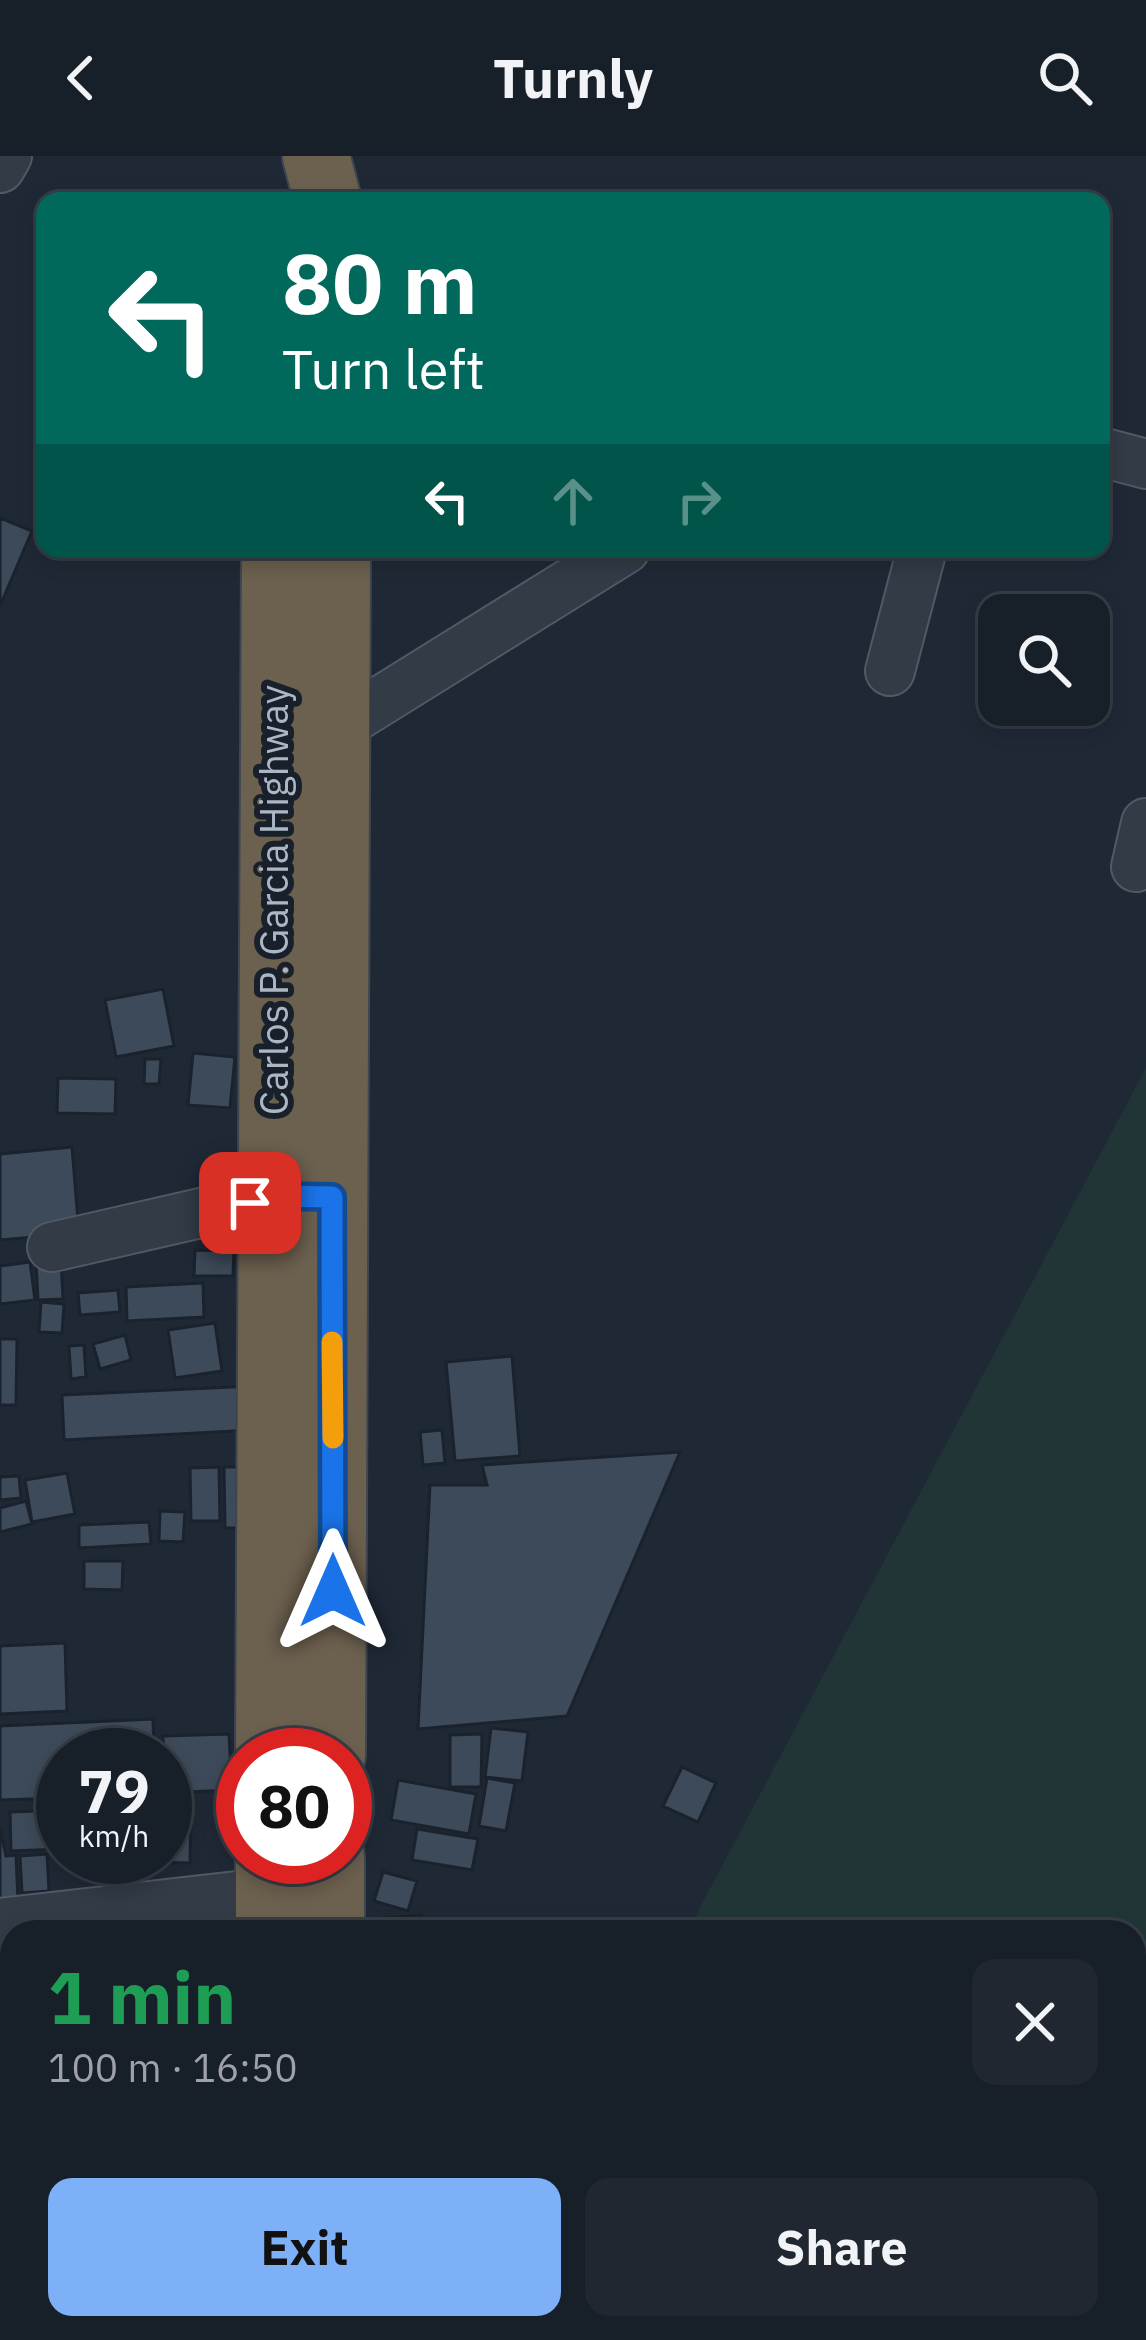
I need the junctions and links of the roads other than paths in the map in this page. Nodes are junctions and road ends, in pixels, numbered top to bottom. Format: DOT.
graph roads {
  1 [pos="7,156"];
  2 [pos="294,156"];
  3 [pos="316,156"];
  4 [pos="0,168"];
  5 [pos="288,192"];
  6 [pos="326,192"];
  7 [pos="1110,454"];
  8 [pos="1146,464"];
  9 [pos="275,558"];
  10 [pos="337,558"];
  11 [pos="611,558"];
  12 [pos="920,558"];
  13 [pos="890,671"];
  14 [pos="337,728"];
  15 [pos="303,1197"];
  16 [pos="52,1247"];
  17 [pos="301,1634"];
  18 [pos="276,1728"];
  19 [pos="325,1728"];
  20 [pos="300,1893"];
  21 [pos="30,1920"];
  1 -- 4 [label="street"];
  2 -- 5 [label="highway"];
  3 -- 6 [label="highway"];
  7 -- 8 [label="street"];
  9 -- 15 [label="highway, Carlos P. Garcia Highway"];
  10 -- 14 [label="highway, Carlos P. Garcia Highway"];
  11 -- 14 [label="street"];
  12 -- 13 [label="street"];
  14 -- 15 [label="highway, Carlos P. Garcia Highway"];
  15 -- 16 [label="street"];
  15 -- 17 [label="highway, Carlos P. Garcia Highway"];
  17 -- 18 [label="highway, Carlos P. Garcia Highway"];
  17 -- 19 [label="highway, Carlos P. Garcia Highway"];
  20 -- 21 [label="street"];
}
